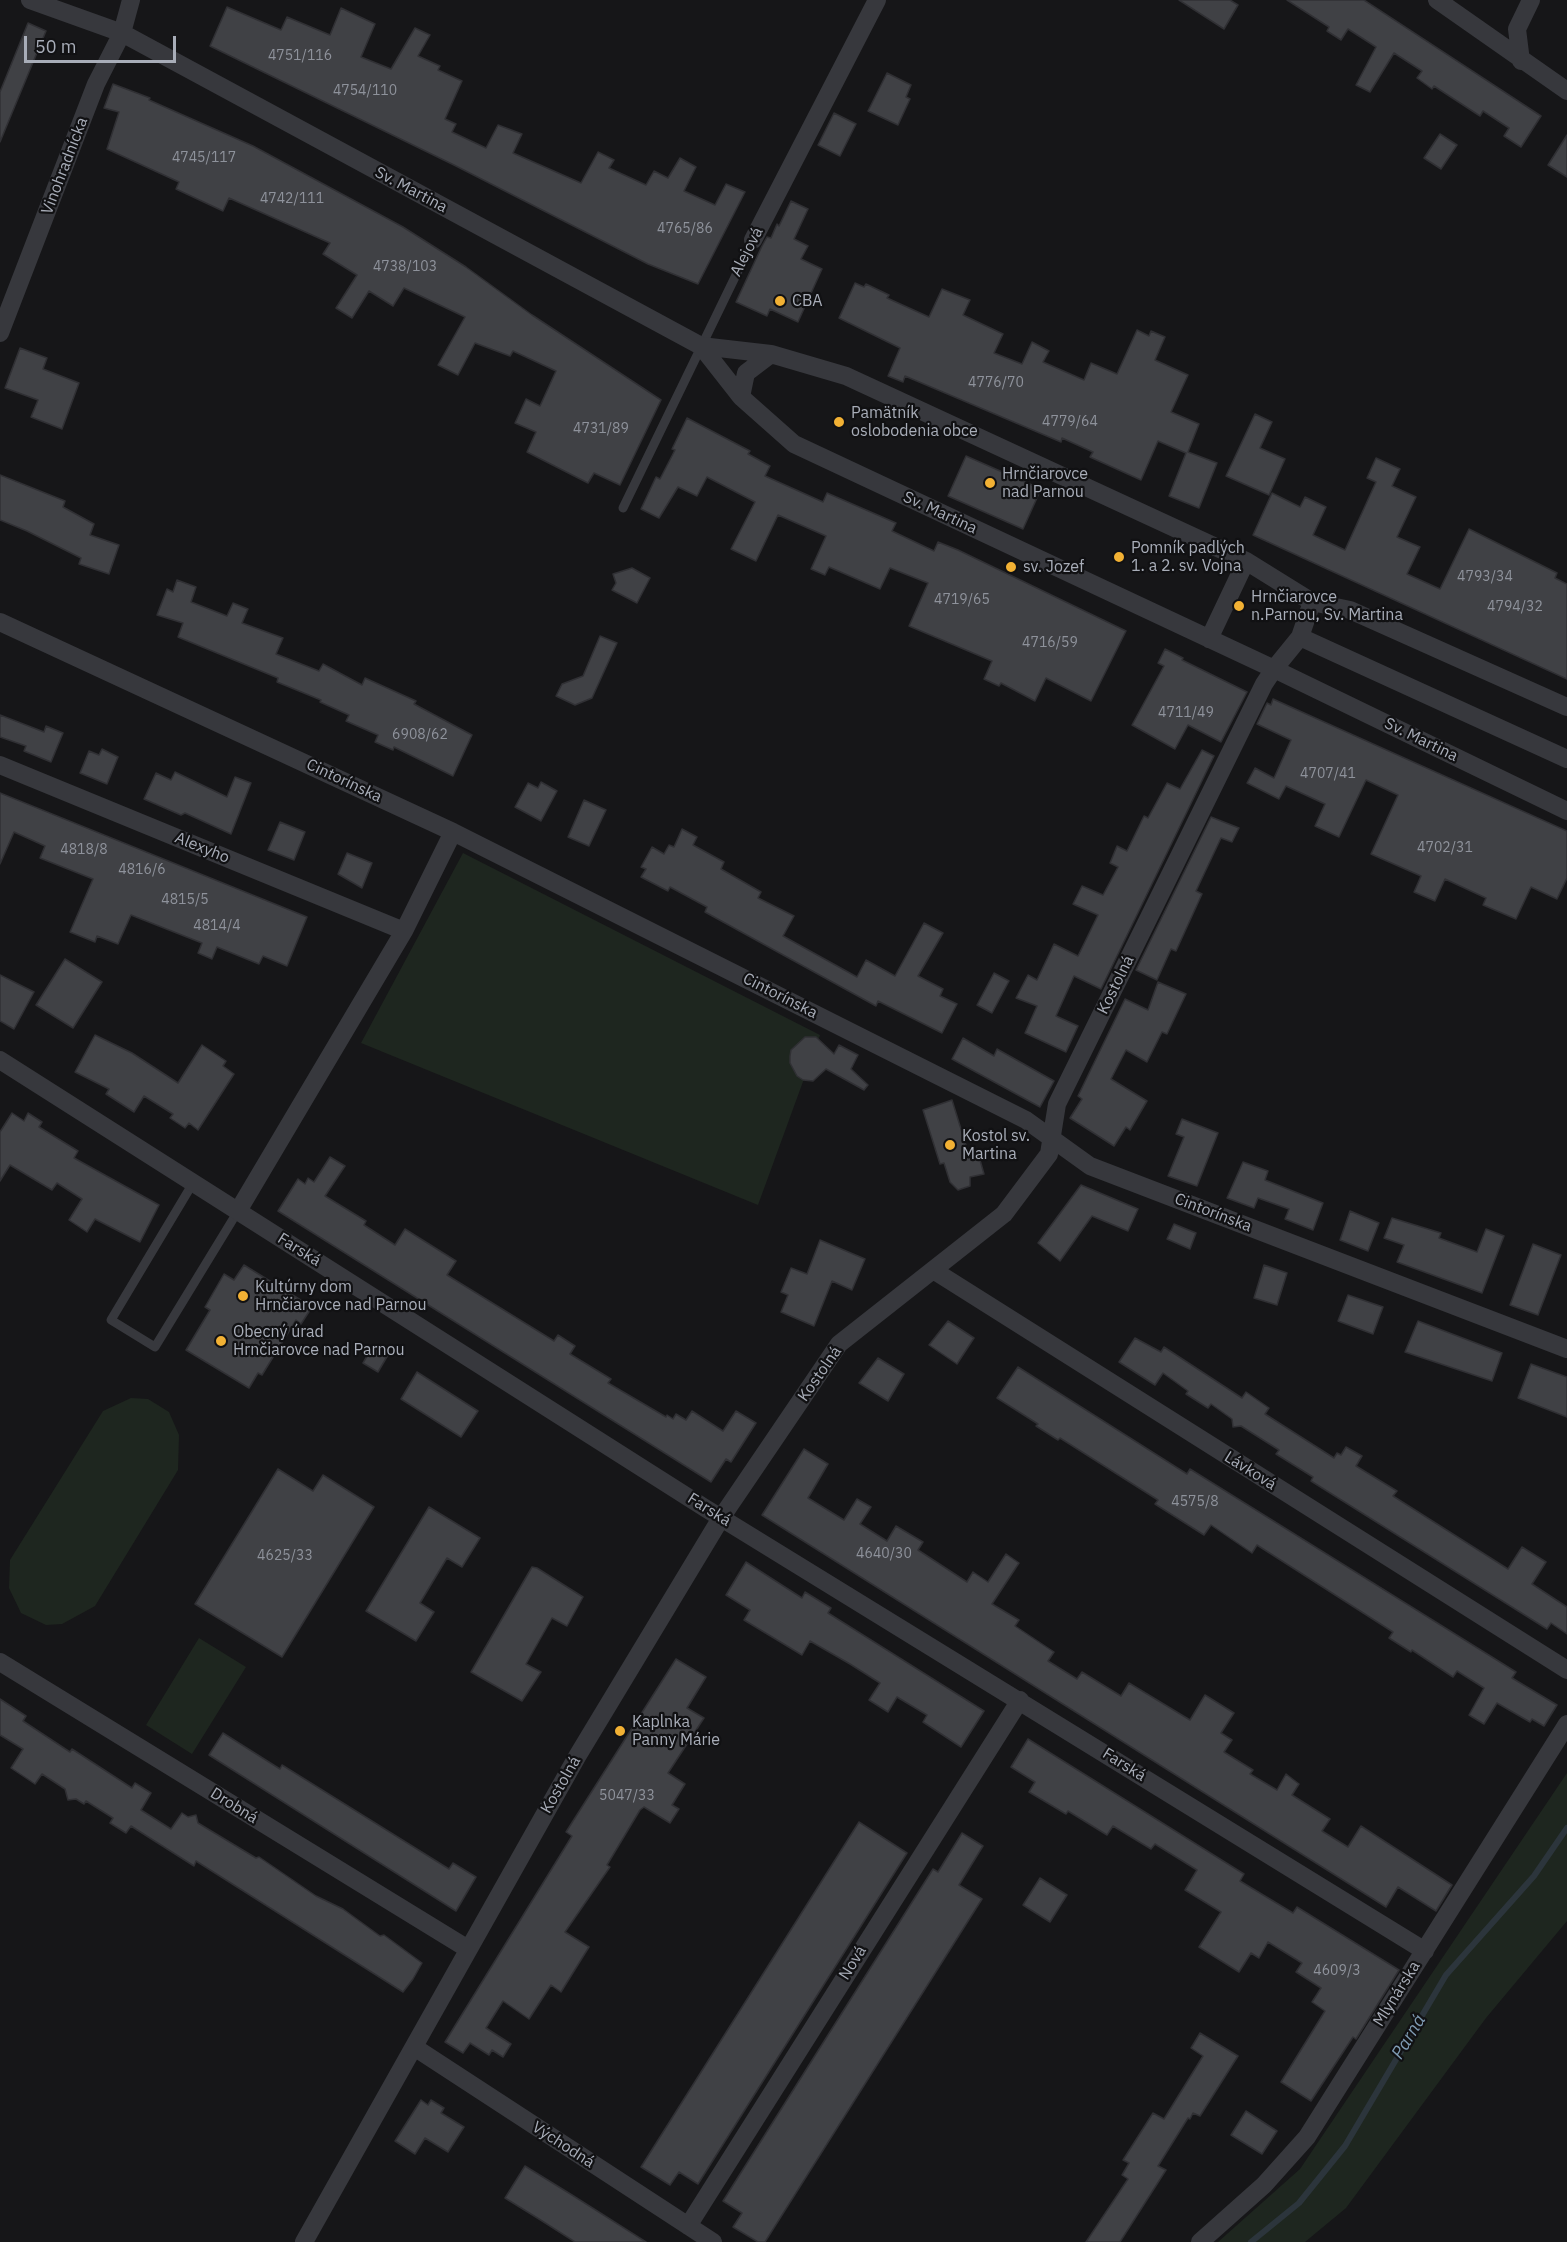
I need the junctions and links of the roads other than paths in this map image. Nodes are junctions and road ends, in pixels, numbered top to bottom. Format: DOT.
graph roads {
  1 [pos="30,0"];
  2 [pos="131,0"];
  3 [pos="877,0"];
  4 [pos="1437,0"];
  5 [pos="1531,0"];
  6 [pos="122,33"];
  7 [pos="1521,61"];
  8 [pos="1567,91"];
  9 [pos="753,240"];
  10 [pos="0,333"];
  11 [pos="700,346"];
  12 [pos="771,354"];
  13 [pos="741,397"];
  14 [pos="623,508"];
  15 [pos="1246,561"];
  16 [pos="1312,602"];
  17 [pos="0,622"];
  18 [pos="1300,637"];
  19 [pos="1209,639"];
  20 [pos="1274,669"];
  21 [pos="1567,707"];
  22 [pos="1567,759"];
  23 [pos="0,765"];
  24 [pos="1567,811"];
  25 [pos="453,832"];
  26 [pos="404,931"];
  27 [pos="0,1060"];
  28 [pos="1051,1137"];
  29 [pos="193,1183"];
  30 [pos="237,1211"];
  31 [pos="933,1270"];
  32 [pos="1567,1349"];
  33 [pos="721,1518"];
  34 [pos="0,1662"];
  35 [pos="1567,1670"];
  36 [pos="1020,1700"];
  37 [pos="1567,1724"];
  38 [pos="468,1949"];
  39 [pos="1425,1951"];
  40 [pos="414,2047"];
  41 [pos="688,2226"];
  42 [pos="304,2242"];
  43 [pos="713,2242"];
  44 [pos="1200,2242"];
  1 -- 6 [label="street, Sv. Martina"];
  2 -- 6 [label="street, Vinohradnícka"];
  3 -- 9 [label="street, Alejová"];
  4 -- 7 [label="street"];
  5 -- 7 [label="street"];
  6 -- 10 [label="street, Vinohradnícka"];
  6 -- 11 [label="street, Sv. Martina"];
  7 -- 8 [label="street"];
  9 -- 11 [label="lane, Alejová"];
  11 -- 12 [label="street, Sv. Martina"];
  11 -- 13 [label="street, Sv. Martina"];
  11 -- 14 [label="lane, Alejová"];
  12 -- 13 [label="street"];
  12 -- 15 [label="street, Sv. Martina"];
  13 -- 19 [label="street, Sv. Martina"];
  15 -- 16 [label="street, Sv. Martina"];
  15 -- 19 [label="street"];
  16 -- 18 [label="street"];
  16 -- 21 [label="street, Sv. Martina"];
  17 -- 25 [label="street, Cintorínska"];
  18 -- 20 [label="street"];
  18 -- 22 [label="street"];
  19 -- 20 [label="street, Sv. Martina"];
  20 -- 24 [label="street, Sv. Martina"];
  20 -- 28 [label="street, Kostolná"];
  23 -- 26 [label="street, Alexyho"];
  25 -- 26 [label="street"];
  25 -- 28 [label="street, Cintorínska"];
  26 -- 30 [label="street"];
  27 -- 29 [label="street, Farská"];
  28 -- 31 [label="street, Kostolná"];
  28 -- 32 [label="street, Cintorínska"];
  29 -- 30 [label="street, Farská"];
  29 -- 30 [label="lane"];
  30 -- 33 [label="street, Farská"];
  31 -- 33 [label="street, Kostolná"];
  31 -- 35 [label="street, Lávková"];
  33 -- 36 [label="street, Farská"];
  33 -- 38 [label="street, Kostolná"];
  34 -- 38 [label="street, Drobná"];
  36 -- 39 [label="street, Farská"];
  36 -- 41 [label="street, Nová"];
  37 -- 39 [label="street, Mlynárska"];
  38 -- 40 [label="street, Kostolná"];
  39 -- 44 [label="street, Mlynárska"];
  40 -- 41 [label="street, Východná"];
  40 -- 42 [label="street, Kostolná"];
  41 -- 43 [label="street, Východná"];
}
